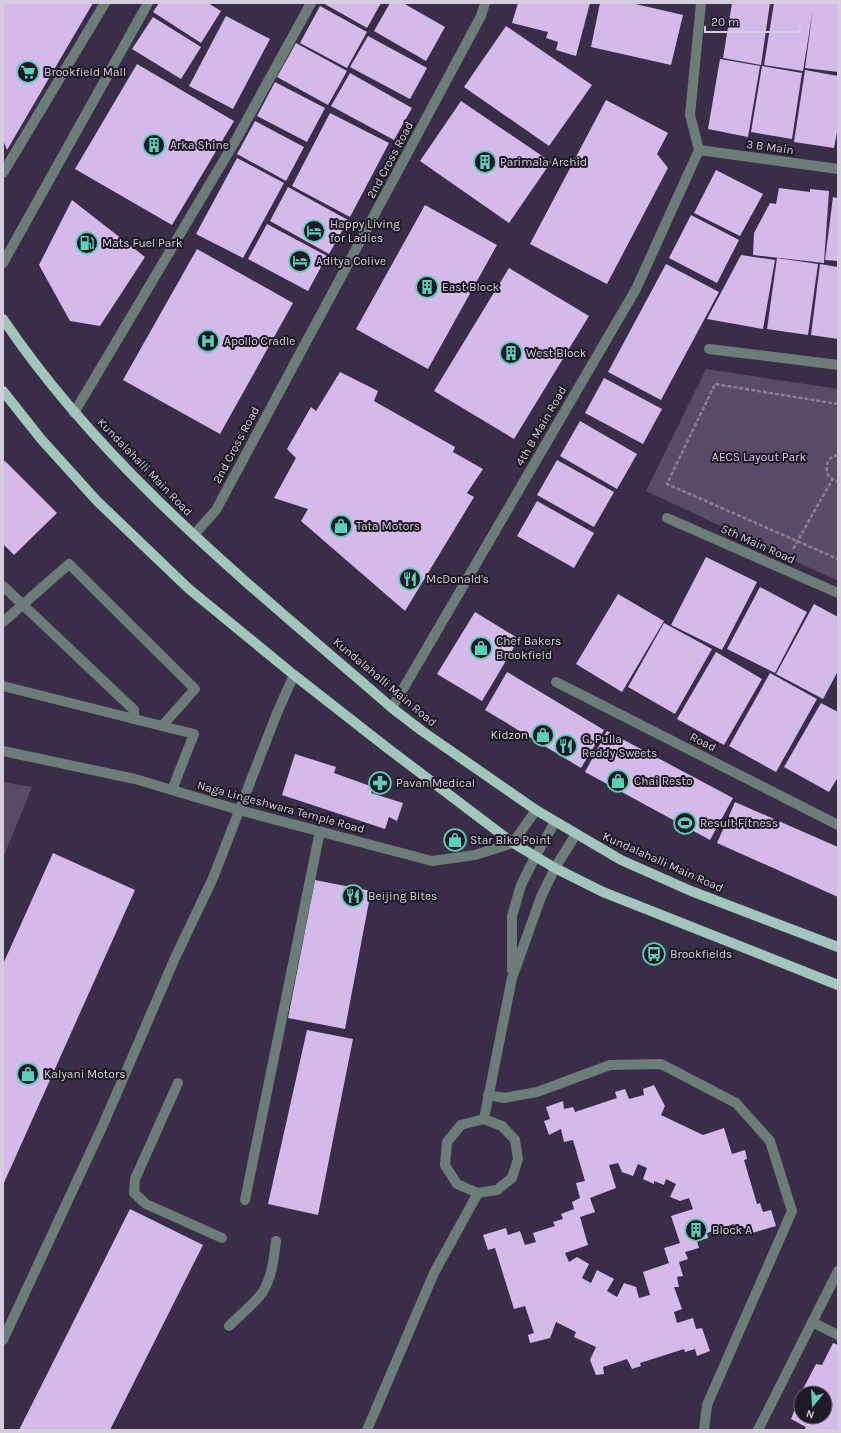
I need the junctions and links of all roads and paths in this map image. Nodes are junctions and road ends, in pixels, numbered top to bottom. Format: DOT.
graph roads {
  1 [pos="105,3"];
  2 [pos="148,3"];
  3 [pos="311,3"];
  4 [pos="485,3"];
  5 [pos="701,3"];
  6 [pos="699,150"];
  7 [pos="838,169"];
  8 [pos="3,174"];
  9 [pos="3,263"];
  10 [pos="3,319"];
  11 [pos="709,349"];
  12 [pos="838,365"];
  13 [pos="3,391"];
  14 [pos="838,404"];
  15 [pos="74,413"];
  16 [pos="838,455"];
  17 [pos="832,480"];
  18 [pos="838,482"];
  19 [pos="667,518"];
  20 [pos="194,535"];
  21 [pos="797,541"];
  22 [pos="838,558"];
  23 [pos="782,569"];
  24 [pos="3,586"];
  25 [pos="838,593"];
  26 [pos="22,605"];
  27 [pos="3,622"];
  28 [pos="294,675"];
  29 [pos="556,682"];
  30 [pos="3,686"];
  31 [pos="392,708"];
  32 [pos="134,719"];
  33 [pos="162,726"];
  34 [pos="3,751"];
  35 [pos="172,790"];
  36 [pos="239,810"];
  37 [pos="536,810"];
  38 [pos="555,822"];
  39 [pos="838,825"];
  40 [pos="320,831"];
  41 [pos="576,834"];
  42 [pos="513,843"];
  43 [pos="535,856"];
  44 [pos="555,868"];
  45 [pos="838,947"];
  46 [pos="512,978"];
  47 [pos="838,985"];
  48 [pos="178,1083"];
  49 [pos="488,1095"];
  50 [pos="484,1119"];
  51 [pos="478,1193"];
  52 [pos="245,1200"];
  53 [pos="222,1238"];
  54 [pos="276,1241"];
  55 [pos="838,1271"];
  56 [pos="812,1322"];
  57 [pos="229,1326"];
  58 [pos="838,1335"];
  59 [pos="3,1340"];
  60 [pos="367,1430"];
  61 [pos="704,1430"];
  62 [pos="758,1430"];
  1 -- 8 [label="street"];
  2 -- 9 [label="street"];
  3 -- 15 [label="street"];
  4 -- 20 [label="street, 2nd Cross Road"];
  5 -- 6 [label="street"];
  6 -- 7 [label="street, 3 B Main"];
  6 -- 31 [label="street, 4th B Main Road"];
  10 -- 15 [label="main road, Kundalahalli Main Road"];
  11 -- 12 [label="street"];
  13 -- 28 [label="main road"];
  14 -- 21 [label="path"];
  15 -- 20 [label="main road, Kundalahalli Main Road"];
  16 -- 17 [label="path"];
  17 -- 18 [label="path"];
  17 -- 21 [label="path"];
  19 -- 23 [label="street, 5th Main Road"];
  20 -- 31 [label="main road, Kundalahalli Main Road"];
  21 -- 22 [label="path"];
  21 -- 23 [label="path"];
  23 -- 25 [label="street, 5th Main Road"];
  24 -- 26 [label="street"];
  26 -- 27 [label="street"];
  26 -- 32 [label="street"];
  26 -- 33 [label="street"];
  28 -- 36 [label="street"];
  28 -- 42 [label="main road"];
  29 -- 39 [label="street, Road"];
  30 -- 32 [label="street"];
  31 -- 37 [label="main road, Kundalahalli Main Road"];
  32 -- 33 [label="street"];
  33 -- 35 [label="street"];
  34 -- 35 [label="street, Naga Lingeshwara Temple Road"];
  35 -- 36 [label="street, Naga Lingeshwara Temple Road"];
  36 -- 40 [label="street, Naga Lingeshwara Temple Road"];
  36 -- 59 [label="street"];
  37 -- 38 [label="main road, Kundalahalli Main Road"];
  37 -- 42 [label="street"];
  38 -- 41 [label="main road, Kundalahalli Main Road"];
  38 -- 43 [label="street"];
  40 -- 42 [label="street, Naga Lingeshwara Temple Road"];
  40 -- 52 [label="street"];
  41 -- 44 [label="street"];
  41 -- 45 [label="main road, Kundalahalli Main Road"];
  42 -- 43 [label="main road"];
  43 -- 44 [label="main road"];
  43 -- 46 [label="street"];
  44 -- 46 [label="street"];
  44 -- 47 [label="main road"];
  46 -- 49 [label="street"];
  48 -- 53 [label="street"];
  49 -- 50 [label="street"];
  49 -- 61 [label="street"];
  50 -- 51 [label="street"];
  50 -- 51 [label="street"];
  51 -- 60 [label="street"];
  54 -- 57 [label="street"];
  55 -- 56 [label="street"];
  56 -- 58 [label="street"];
  56 -- 62 [label="street"];
}
